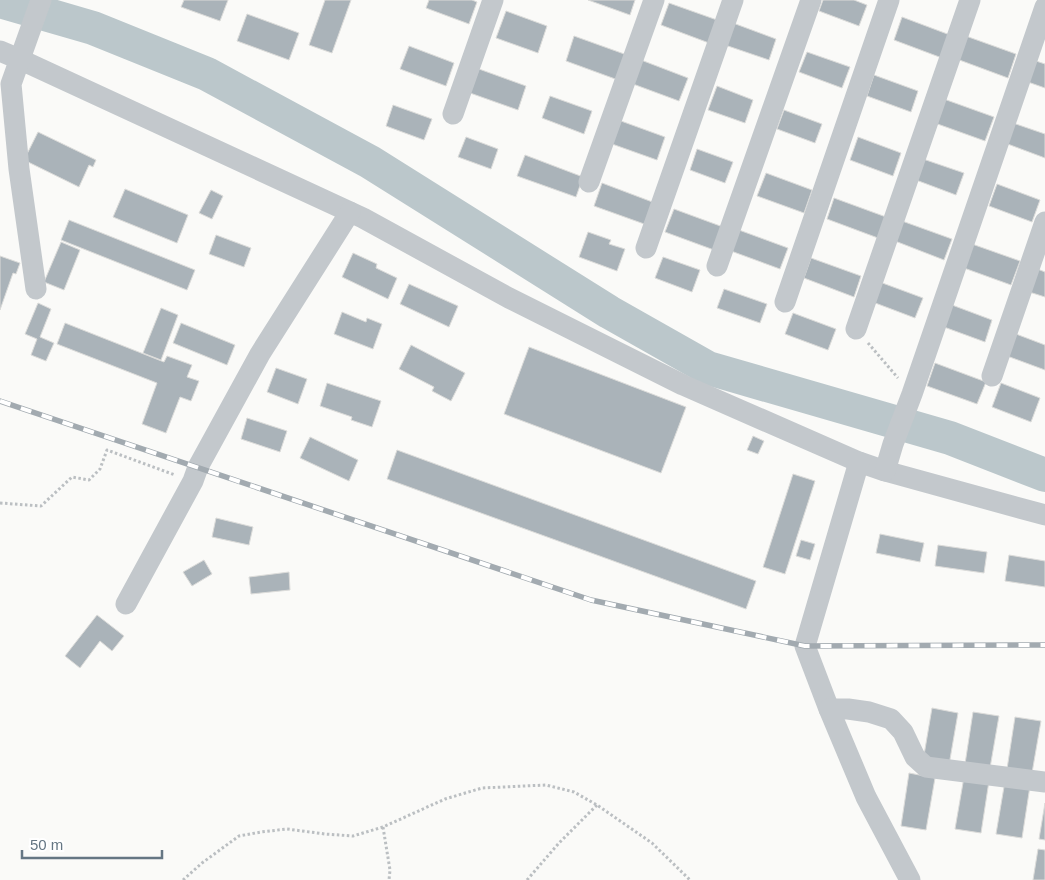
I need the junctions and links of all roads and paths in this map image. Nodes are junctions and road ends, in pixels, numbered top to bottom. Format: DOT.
graph roads {
  1 [pos="41,0"];
  2 [pos="493,0"];
  3 [pos="654,0"];
  4 [pos="733,0"];
  5 [pos="811,0"];
  6 [pos="889,0"];
  7 [pos="970,0"];
  8 [pos="1045,7"];
  9 [pos="10,55"];
  10 [pos="453,114"];
  11 [pos="589,182"];
  12 [pos="350,212"];
  13 [pos="1045,222"];
  14 [pos="646,248"];
  15 [pos="717,266"];
  16 [pos="36,289"];
  17 [pos="785,302"];
  18 [pos="856,329"];
  19 [pos="992,376"];
  20 [pos="912,394"];
  21 [pos="859,462"];
  22 [pos="885,471"];
  23 [pos="193,481"];
  24 [pos="0,503"];
  25 [pos="1045,515"];
  26 [pos="126,604"];
  27 [pos="829,709"];
  28 [pos="1045,782"];
  29 [pos="598,805"];
  30 [pos="383,827"];
  31 [pos="183,880"];
  32 [pos="389,880"];
  33 [pos="527,880"];
  34 [pos="690,880"];
  35 [pos="910,880"];
  1 -- 9 [label="street"];
  2 -- 10 [label="street"];
  3 -- 11 [label="street"];
  4 -- 14 [label="street"];
  5 -- 15 [label="street"];
  6 -- 17 [label="street"];
  7 -- 18 [label="street"];
  8 -- 20 [label="street"];
  9 -- 12 [label="street"];
  9 -- 16 [label="street"];
  12 -- 21 [label="street"];
  12 -- 23 [label="street"];
  13 -- 19 [label="street"];
  18 -- 20 [label="path"];
  20 -- 22 [label="street"];
  21 -- 22 [label="street"];
  21 -- 27 [label="street"];
  22 -- 25 [label="street"];
  23 -- 24 [label="path"];
  23 -- 26 [label="street"];
  27 -- 28 [label="street"];
  27 -- 35 [label="street"];
  29 -- 30 [label="path"];
  29 -- 33 [label="path"];
  29 -- 34 [label="path"];
  30 -- 31 [label="path"];
  30 -- 32 [label="path"];
}
